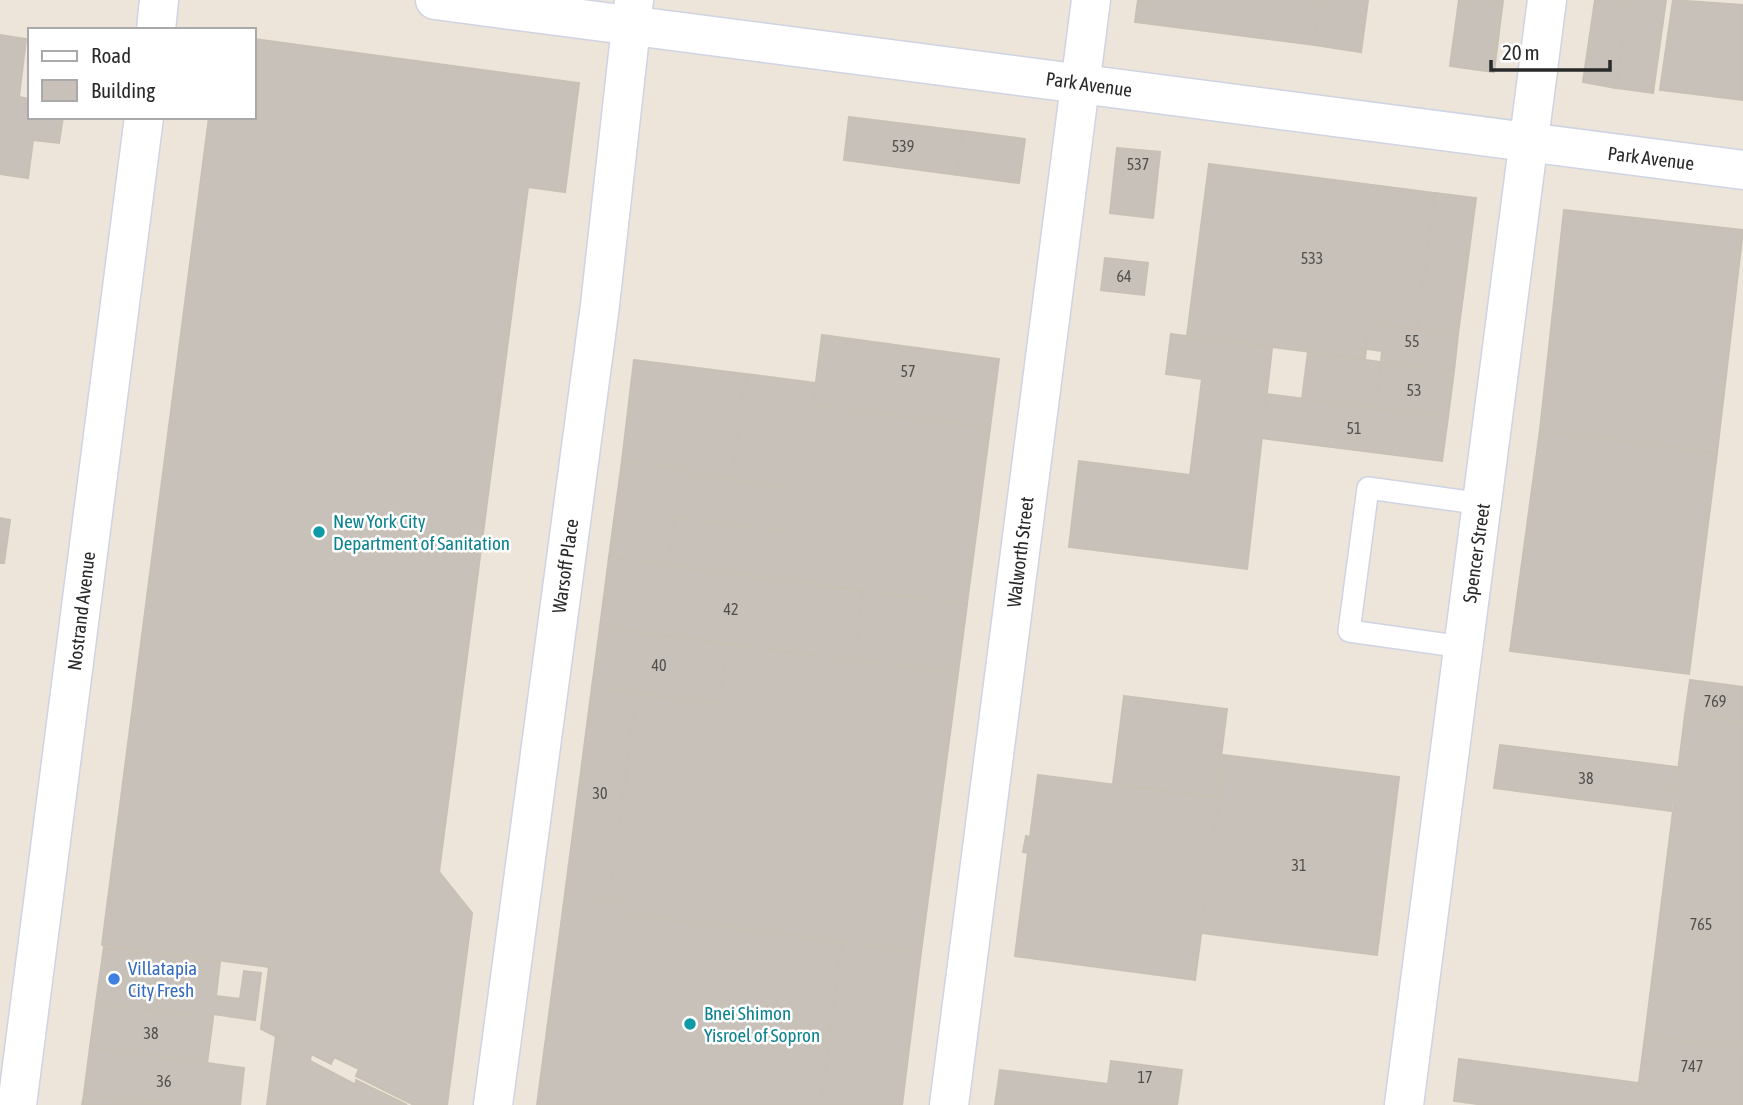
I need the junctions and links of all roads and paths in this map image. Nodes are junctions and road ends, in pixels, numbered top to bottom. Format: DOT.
graph roads {
  1 [pos="159,0"];
  2 [pos="435,0"];
  3 [pos="1091,0"];
  4 [pos="1547,0"];
  5 [pos="633,13"];
  6 [pos="156,28"];
  7 [pos="1080,83"];
  8 [pos="144,119"];
  9 [pos="1529,143"];
  10 [pos="1743,170"];
  11 [pos="1483,504"];
  12 [pos="1463,647"];
  13 [pos="17,1105"];
  14 [pos="493,1105"];
  15 [pos="948,1105"];
  16 [pos="1404,1105"];
  1 -- 6 [label="street"];
  2 -- 5 [label="street, Park Avenue"];
  3 -- 7 [label="street, Walworth Street"];
  4 -- 9 [label="street, Spencer Street"];
  5 -- 7 [label="street, Park Avenue"];
  5 -- 14 [label="street, Warsoff Place"];
  7 -- 9 [label="street, Park Avenue"];
  7 -- 15 [label="street, Walworth Street"];
  8 -- 13 [label="street, Nostrand Avenue"];
  9 -- 10 [label="street, Park Avenue"];
  9 -- 11 [label="street, Spencer Street"];
  11 -- 12 [label="street, Spencer Street"];
  11 -- 12 [label="lane"];
  12 -- 16 [label="street, Spencer Street"];
}
